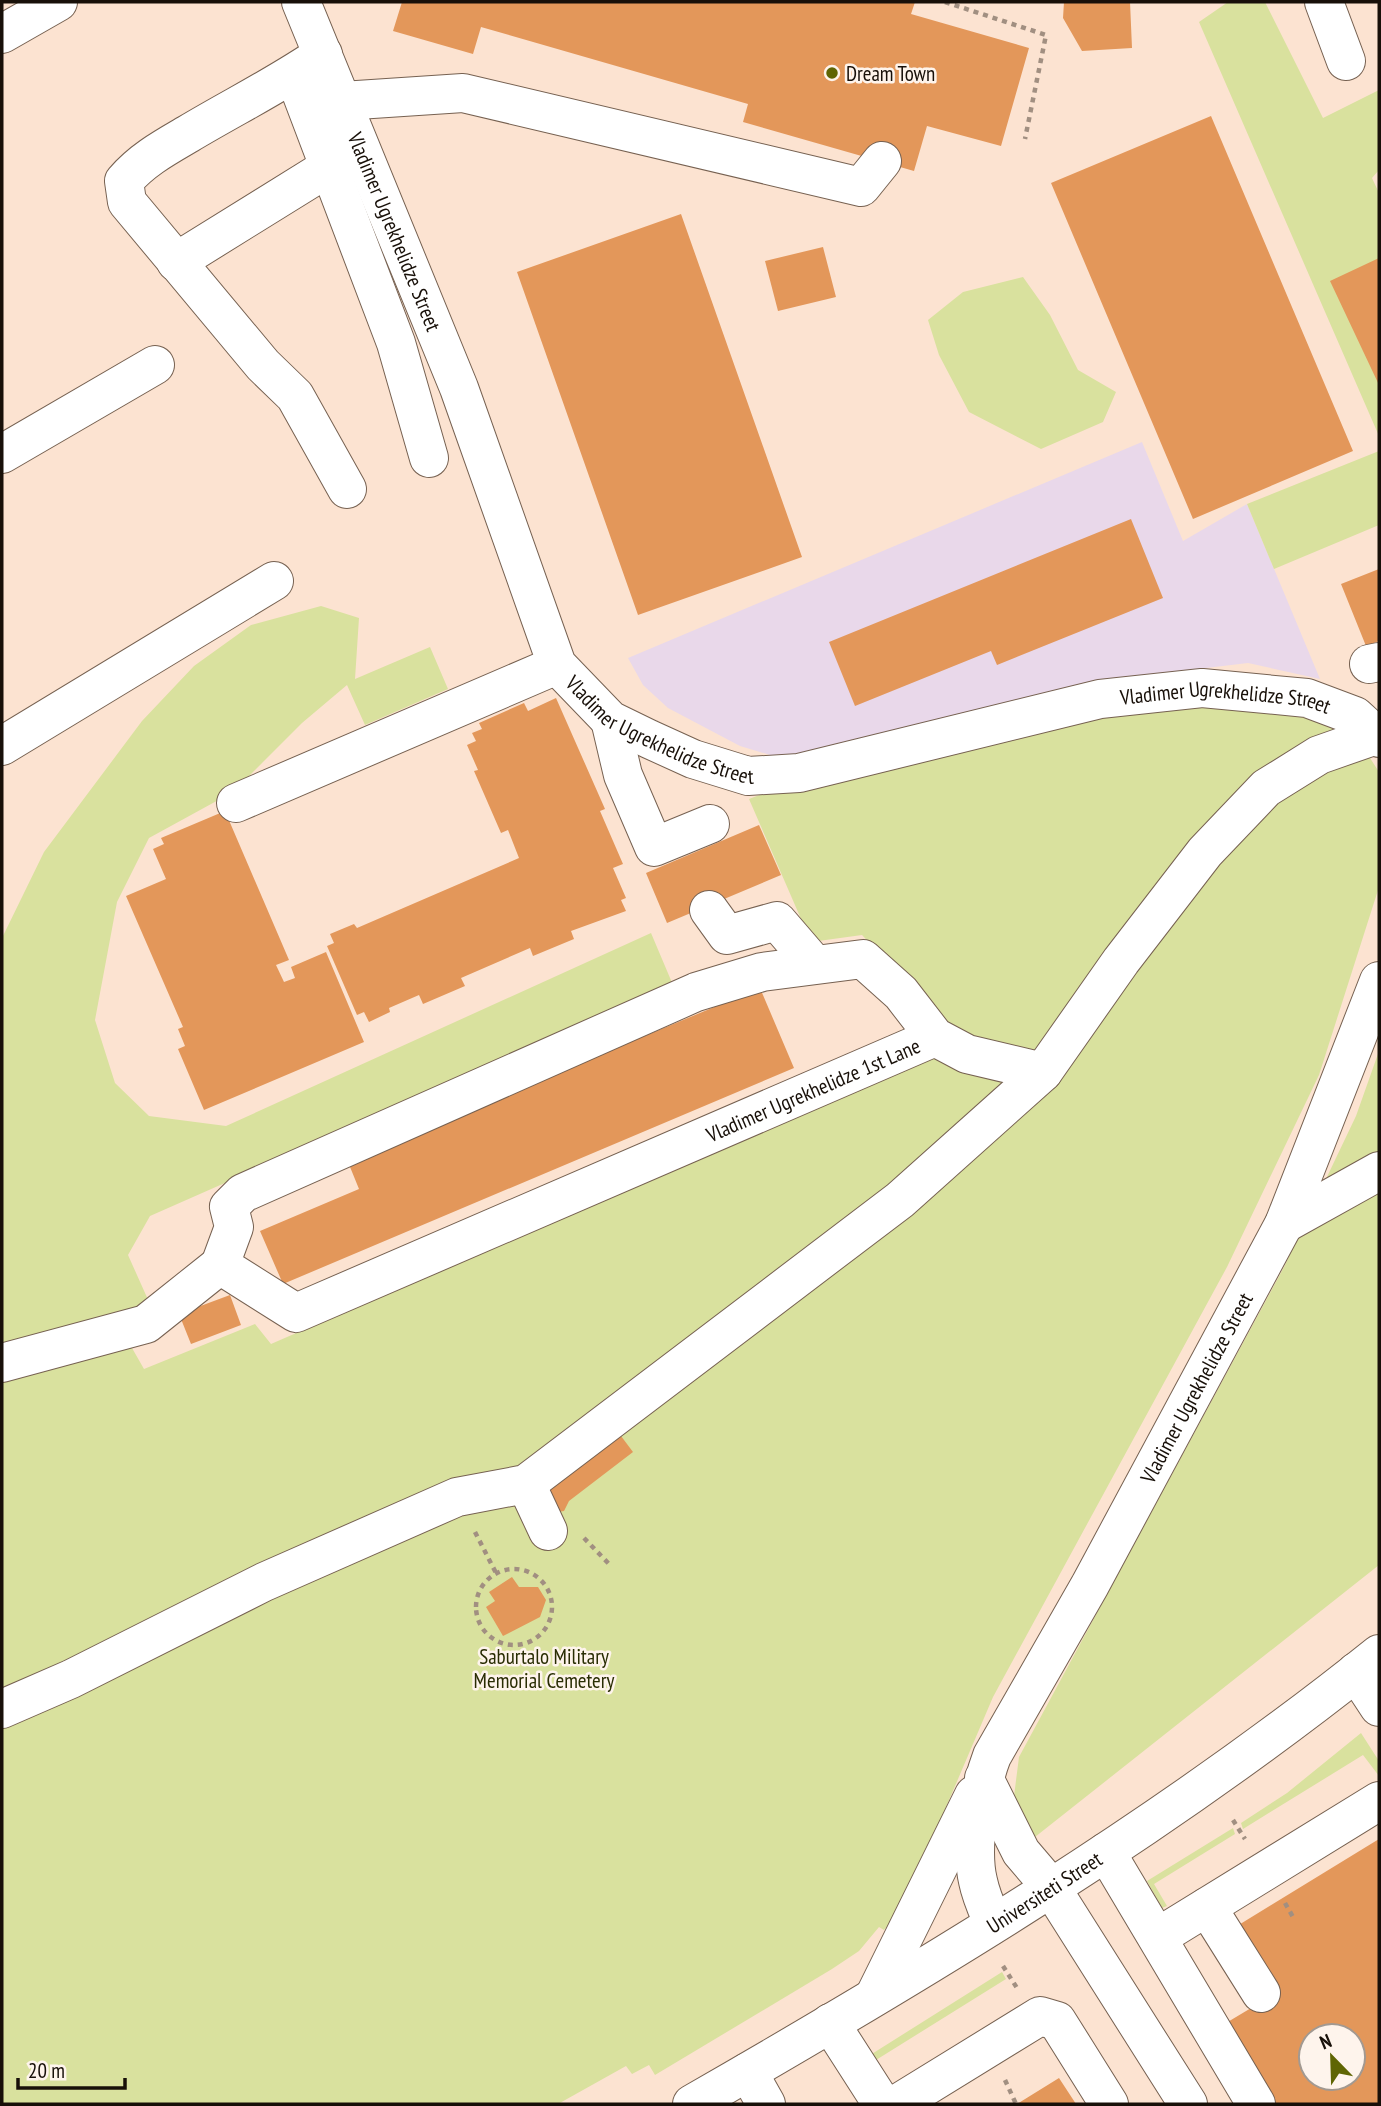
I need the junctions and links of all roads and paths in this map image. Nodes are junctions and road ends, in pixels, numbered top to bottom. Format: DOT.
graph roads {
  1 [pos="58,2"];
  2 [pos="301,2"];
  3 [pos="945,2"];
  4 [pos="1324,2"];
  5 [pos="2,34"];
  6 [pos="1346,61"];
  7 [pos="308,64"];
  8 [pos="342,101"];
  9 [pos="1025,139"];
  10 [pos="882,161"];
  11 [pos="330,167"];
  12 [pos="176,261"];
  13 [pos="155,365"];
  14 [pos="2,454"];
  15 [pos="429,458"];
  16 [pos="347,489"];
  17 [pos="274,581"];
  18 [pos="556,665"];
  19 [pos="610,720"];
  20 [pos="1378,736"];
  21 [pos="2,746"];
  22 [pos="236,803"];
  23 [pos="710,824"];
  24 [pos="709,910"];
  25 [pos="814,964"];
  26 [pos="1379,981"];
  27 [pos="935,1037"];
  28 [pos="1043,1072"];
  29 [pos="1379,1171"];
  30 [pos="1284,1224"];
  31 [pos="220,1265"];
  32 [pos="2,1363"];
  33 [pos="526,1484"];
  34 [pos="550,1541"];
  35 [pos="488,1558"];
  36 [pos="610,1564"];
  37 [pos="522,1570"];
  38 [pos="496,1573"];
  39 [pos="1368,1663"];
  40 [pos="1379,1707"];
  41 [pos="2,1709"];
  42 [pos="984,1778"];
  43 [pos="1379,1801"];
  44 [pos="1233,1820"];
  45 [pos="1240,1830"];
  46 [pos="1106,1852"];
  47 [pos="1050,1886"];
  48 [pos="1207,1907"];
  49 [pos="993,1923"];
  50 [pos="1158,1937"];
  51 [pos="1003,1966"];
  52 [pos="1011,1978"];
  53 [pos="1261,1993"];
  54 [pos="874,1997"];
  55 [pos="830,2023"];
  56 [pos="757,2088"];
  57 [pos="692,2104"];
  58 [pos="882,2104"];
  59 [pos="897,2104"];
  60 [pos="1109,2104"];
  61 [pos="1188,2104"];
  62 [pos="1256,2104"];
  1 -- 5 [label="street"];
  2 -- 7 [label="street, Vladimer Ugrekhelidze Street"];
  3 -- 9 [label="path"];
  4 -- 6 [label="street"];
  7 -- 8 [label="street, Vladimer Ugrekhelidze Street"];
  7 -- 11 [label="street"];
  7 -- 12 [label="street"];
  8 -- 10 [label="street"];
  8 -- 18 [label="street, Vladimer Ugrekhelidze Street"];
  11 -- 12 [label="street"];
  11 -- 15 [label="street"];
  12 -- 16 [label="street"];
  13 -- 14 [label="street"];
  17 -- 21 [label="street"];
  18 -- 19 [label="street, Vladimer Ugrekhelidze Street"];
  18 -- 22 [label="street"];
  19 -- 20 [label="street, Vladimer Ugrekhelidze Street"];
  19 -- 23 [label="street"];
  20 -- 28 [label="street"];
  24 -- 25 [label="street"];
  25 -- 27 [label="street"];
  25 -- 31 [label="street"];
  26 -- 30 [label="street, Vladimer Ugrekhelidze Street"];
  27 -- 28 [label="street, Vladimer Ugrekhelidze 1st Lane"];
  27 -- 31 [label="street, Vladimer Ugrekhelidze 1st Lane"];
  28 -- 33 [label="street"];
  29 -- 30 [label="street"];
  30 -- 42 [label="street, Vladimer Ugrekhelidze Street"];
  31 -- 32 [label="street"];
  33 -- 34 [label="street"];
  33 -- 41 [label="street"];
  34 -- 36 [label="path"];
  34 -- 37 [label="path"];
  35 -- 38 [label="path"];
  37 -- 38 [label="path"];
  37 -- 38 [label="path"];
  39 -- 40 [label="street"];
  39 -- 46 [label="street, Universiteti Street"];
  42 -- 47 [label="street"];
  42 -- 49 [label="street, Vladimer Ugrekhelidze Street"];
  42 -- 54 [label="street"];
  43 -- 48 [label="street"];
  44 -- 45 [label="path"];
  46 -- 47 [label="street, Universiteti Street"];
  46 -- 50 [label="street"];
  47 -- 49 [label="street, Universiteti Street"];
  47 -- 61 [label="street"];
  48 -- 50 [label="street"];
  48 -- 53 [label="street"];
  49 -- 54 [label="street, Universiteti Street"];
  50 -- 62 [label="street"];
  51 -- 52 [label="path"];
  54 -- 55 [label="street, Universiteti Street"];
  55 -- 56 [label="street, Universiteti Street"];
  55 -- 58 [label="street"];
  56 -- 57 [label="street, Universiteti Street"];
  59 -- 60 [label="street"];
}
